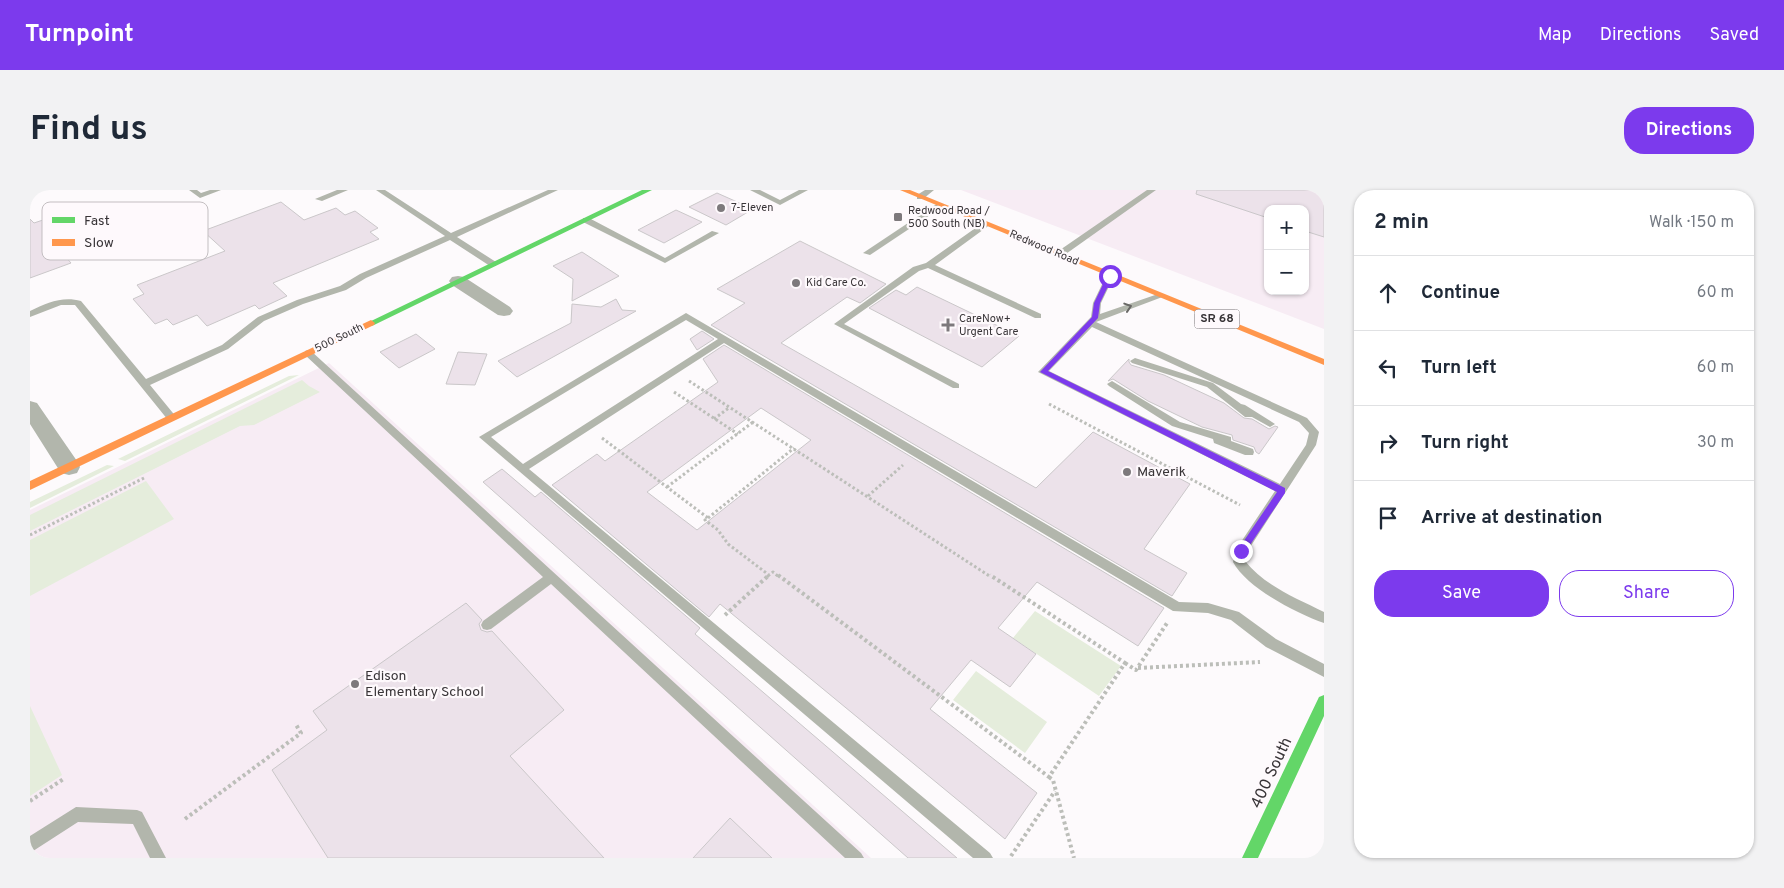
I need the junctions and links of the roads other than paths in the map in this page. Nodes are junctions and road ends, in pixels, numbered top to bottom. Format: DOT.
graph roads {
  1 [pos="193,190"];
  2 [pos="217,190"];
  3 [pos="344,190"];
  4 [pos="380,190"];
  5 [pos="554,190"];
  6 [pos="648,190"];
  7 [pos="754,190"];
  8 [pos="804,190"];
  9 [pos="904,190"];
  10 [pos="930,190"];
  11 [pos="1152,190"];
  12 [pos="920,197"];
  13 [pos="319,199"];
  14 [pos="941,205"];
  15 [pos="586,220"];
  16 [pos="987,224"];
  17 [pos="715,233"];
  18 [pos="452,236"];
  19 [pos="867,253"];
  20 [pos="1060,254"];
  21 [pos="493,264"];
  22 [pos="929,265"];
  23 [pos="1110,276"];
  24 [pos="458,281"];
  25 [pos="1161,296"];
  26 [pos="504,311"];
  27 [pos="30,314"];
  28 [pos="1038,316"];
  29 [pos="1093,320"];
  30 [pos="724,339"];
  31 [pos="308,353"];
  32 [pos="1136,361"];
  33 [pos="1324,362"];
  34 [pos="1155,370"];
  35 [pos="1212,382"];
  36 [pos="144,384"];
  37 [pos="1112,384"];
  38 [pos="1184,384"];
  39 [pos="956,386"];
  40 [pos="1131,394"];
  41 [pos="1215,399"];
  42 [pos="30,408"];
  43 [pos="1162,409"];
  44 [pos="1248,415"];
  45 [pos="172,418"];
  46 [pos="1176,424"];
  47 [pos="1270,424"];
  48 [pos="1194,425"];
  49 [pos="1168,433"];
  50 [pos="1227,440"];
  51 [pos="1249,452"];
  52 [pos="69,467"];
  53 [pos="522,469"];
  54 [pos="30,486"];
  55 [pos="1282,490"];
  56 [pos="551,577"];
  57 [pos="1324,618"];
  58 [pos="486,625"];
  59 [pos="1324,671"];
  60 [pos="1324,701"];
  61 [pos="30,845"];
  62 [pos="158,858"];
  63 [pos="856,858"];
  64 [pos="985,858"];
  65 [pos="1250,858"];
  1 -- 2 [label="lane"];
  3 -- 13 [label="lane"];
  4 -- 18 [label="lane"];
  5 -- 18 [label="lane"];
  6 -- 15 [label="street, 500 South"];
  7 -- 8 [label="lane"];
  9 -- 12 [label="street, Redwood Road / SR 68"];
  10 -- 12 [label="lane"];
  11 -- 20 [label="lane"];
  12 -- 14 [label="street, Redwood Road / SR 68"];
  14 -- 16 [label="street, Redwood Road / SR 68"];
  14 -- 19 [label="lane"];
  15 -- 17 [label="lane"];
  15 -- 21 [label="street, 500 South"];
  16 -- 20 [label="street, Redwood Road / SR 68"];
  16 -- 22 [label="lane"];
  18 -- 21 [label="lane"];
  18 -- 36 [label="lane"];
  20 -- 23 [label="street, Redwood Road / SR 68"];
  21 -- 24 [label="street, 500 South"];
  22 -- 28 [label="lane"];
  22 -- 39 [label="lane"];
  23 -- 25 [label="street, Redwood Road / SR 68"];
  23 -- 29 [label="lane"];
  24 -- 26 [label="street"];
  24 -- 31 [label="street, 500 South"];
  29 -- 25 [label="lane, one-way"];
  25 -- 33 [label="street, Redwood Road / SR 68"];
  27 -- 36 [label="lane"];
  29 -- 35 [label="lane"];
  29 -- 49 [label="lane"];
  30 -- 53 [label="lane"];
  30 -- 53 [label="lane"];
  30 -- 59 [label="lane"];
  31 -- 45 [label="street, 500 South"];
  31 -- 56 [label="lane"];
  32 -- 35 [label="lane"];
  34 -- 35 [label="lane"];
  35 -- 38 [label="lane"];
  35 -- 41 [label="lane"];
  35 -- 44 [label="lane"];
  35 -- 47 [label="lane"];
  35 -- 55 [label="lane"];
  36 -- 45 [label="lane"];
  37 -- 46 [label="lane"];
  40 -- 46 [label="lane"];
  42 -- 52 [label="street"];
  43 -- 46 [label="lane"];
  45 -- 52 [label="street, 500 South"];
  46 -- 48 [label="lane"];
  46 -- 49 [label="lane"];
  46 -- 50 [label="lane"];
  46 -- 51 [label="lane"];
  49 -- 55 [label="lane"];
  52 -- 54 [label="street, 500 South"];
  53 -- 64 [label="lane"];
  55 -- 57 [label="lane"];
  56 -- 58 [label="lane"];
  56 -- 63 [label="lane"];
  60 -- 65 [label="street, 400 South"];
  61 -- 62 [label="lane"];
}
